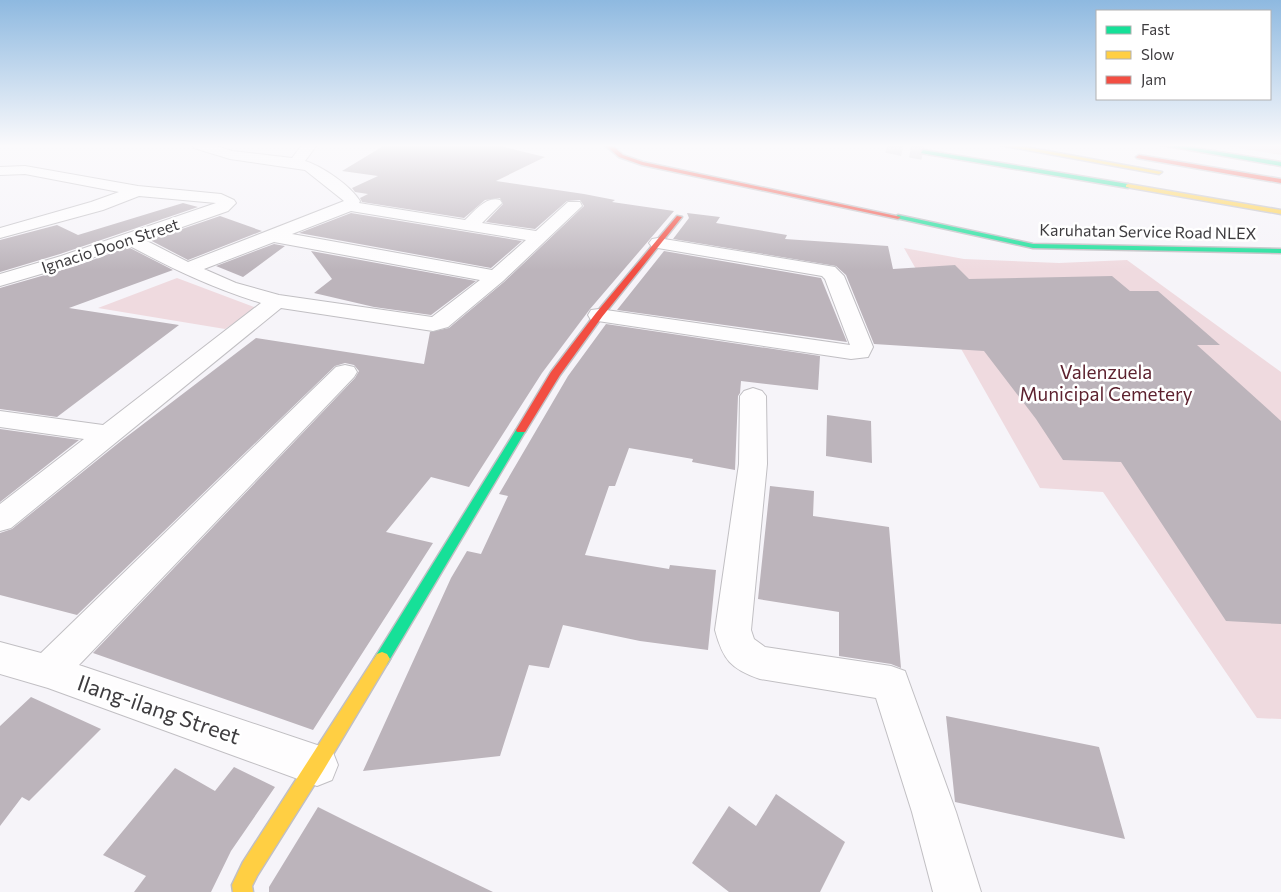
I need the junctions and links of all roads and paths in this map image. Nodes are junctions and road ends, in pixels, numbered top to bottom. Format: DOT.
graph roads {
  1 [pos="114,187"];
  2 [pos="336,187"];
  3 [pos="757,187"];
  4 [pos="1130,187"];
  5 [pos="1249,187"];
  6 [pos="138,191"];
  7 [pos="1281,192"];
  8 [pos="494,203"];
  9 [pos="349,206"];
  10 [pos="574,206"];
  11 [pos="1281,212"];
  12 [pos="679,217"];
  13 [pos="469,225"];
  14 [pos="0,233"];
  15 [pos="272,236"];
  16 [pos="538,237"];
  17 [pos="130,239"];
  18 [pos="658,243"];
  19 [pos="1281,251"];
  20 [pos="187,269"];
  21 [pos="496,277"];
  22 [pos="0,280"];
  23 [pos="276,301"];
  24 [pos="599,315"];
  25 [pos="345,372"];
  26 [pos="753,396"];
  27 [pos="0,419"];
  28 [pos="110,434"];
  29 [pos="0,520"];
  30 [pos="0,658"];
  31 [pos="48,671"];
  32 [pos="317,765"];
  33 [pos="243,892"];
  34 [pos="957,892"];
  1 -- 6 [label="street, Ignacio Doon Street"];
  2 -- 9 [label="street"];
  3 -- 19 [label="main road, Karuhatan Service Road NLEX"];
  4 -- 11 [label="main road"];
  5 -- 7 [label="main road"];
  6 -- 14 [label="street"];
  6 -- 17 [label="street, Ignacio Doon Street"];
  8 -- 13 [label="street"];
  9 -- 13 [label="street"];
  9 -- 15 [label="street"];
  10 -- 16 [label="street"];
  12 -- 18 [label="main road"];
  13 -- 16 [label="street"];
  15 -- 20 [label="street"];
  15 -- 21 [label="street"];
  16 -- 21 [label="street"];
  17 -- 20 [label="street"];
  17 -- 22 [label="street, Ignacio Doon Street"];
  18 -- 24 [label="main road"];
  18 -- 24 [label="street"];
  20 -- 23 [label="street"];
  21 -- 23 [label="street"];
  23 -- 28 [label="street"];
  24 -- 32 [label="main road"];
  25 -- 31 [label="street"];
  26 -- 34 [label="street"];
  27 -- 28 [label="street"];
  28 -- 29 [label="street"];
  30 -- 31 [label="street, Ilang-ilang Street"];
  31 -- 32 [label="street, Ilang-ilang Street"];
  32 -- 33 [label="main road"];
}
